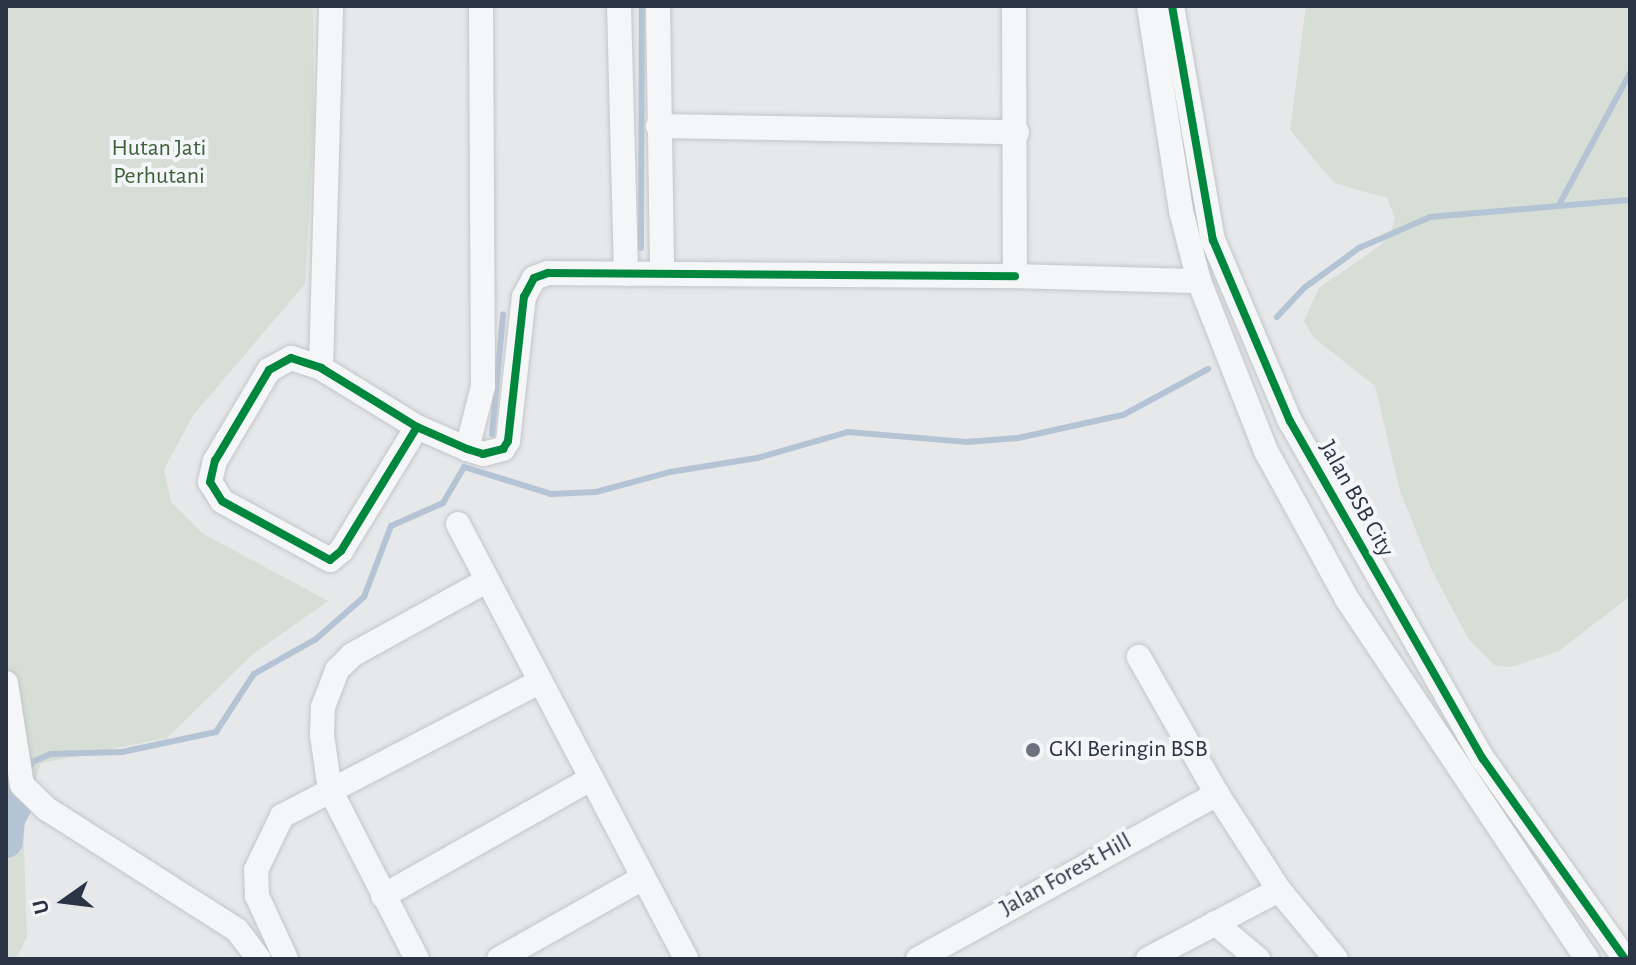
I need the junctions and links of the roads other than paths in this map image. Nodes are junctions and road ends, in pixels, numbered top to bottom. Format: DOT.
graph roads {
  1 [pos="331,6"];
  2 [pos="481,6"];
  3 [pos="619,6"];
  4 [pos="658,6"];
  5 [pos="1014,6"];
  6 [pos="1149,6"];
  7 [pos="1172,6"];
  8 [pos="658,126"];
  9 [pos="1017,132"];
  10 [pos="662,273"];
  11 [pos="626,274"];
  12 [pos="1015,276"];
  13 [pos="1199,281"];
  14 [pos="321,368"];
  15 [pos="417,427"];
  16 [pos="467,449"];
  17 [pos="458,524"];
  18 [pos="486,581"];
  19 [pos="1139,657"];
  20 [pos="6,683"];
  21 [pos="538,683"];
  22 [pos="589,780"];
  23 [pos="330,790"];
  24 [pos="1217,794"];
  25 [pos="641,879"];
  26 [pos="1279,890"];
  27 [pos="383,896"];
  28 [pos="1215,923"];
  29 [pos="259,959"];
  30 [pos="286,959"];
  31 [pos="417,959"];
  32 [pos="499,959"];
  33 [pos="686,959"];
  34 [pos="918,959"];
  35 [pos="1148,959"];
  36 [pos="1258,959"];
  37 [pos="1336,959"];
  38 [pos="1587,959"];
  39 [pos="1625,959"];
  1 -- 14 [label="street"];
  2 -- 16 [label="street"];
  3 -- 11 [label="street"];
  4 -- 8 [label="street"];
  5 -- 9 [label="street"];
  6 -- 13 [label="street"];
  7 -- 39 [label="street, Jalan BSB City"];
  8 -- 9 [label="street"];
  8 -- 10 [label="street"];
  9 -- 12 [label="street"];
  10 -- 11 [label="street"];
  10 -- 12 [label="street"];
  11 -- 16 [label="street"];
  12 -- 13 [label="street"];
  13 -- 38 [label="street"];
  14 -- 15 [label="street"];
  14 -- 15 [label="street"];
  15 -- 16 [label="street"];
  17 -- 18 [label="street"];
  18 -- 21 [label="street"];
  18 -- 23 [label="street"];
  19 -- 24 [label="street"];
  20 -- 29 [label="street"];
  21 -- 22 [label="street"];
  21 -- 23 [label="street"];
  22 -- 25 [label="street"];
  22 -- 27 [label="street"];
  23 -- 27 [label="street"];
  23 -- 30 [label="street"];
  24 -- 26 [label="street"];
  24 -- 34 [label="street, Jalan Forest Hill"];
  25 -- 32 [label="street"];
  25 -- 33 [label="street"];
  26 -- 28 [label="street"];
  26 -- 37 [label="street"];
  27 -- 31 [label="street"];
  28 -- 35 [label="street"];
  28 -- 36 [label="street"];
}
